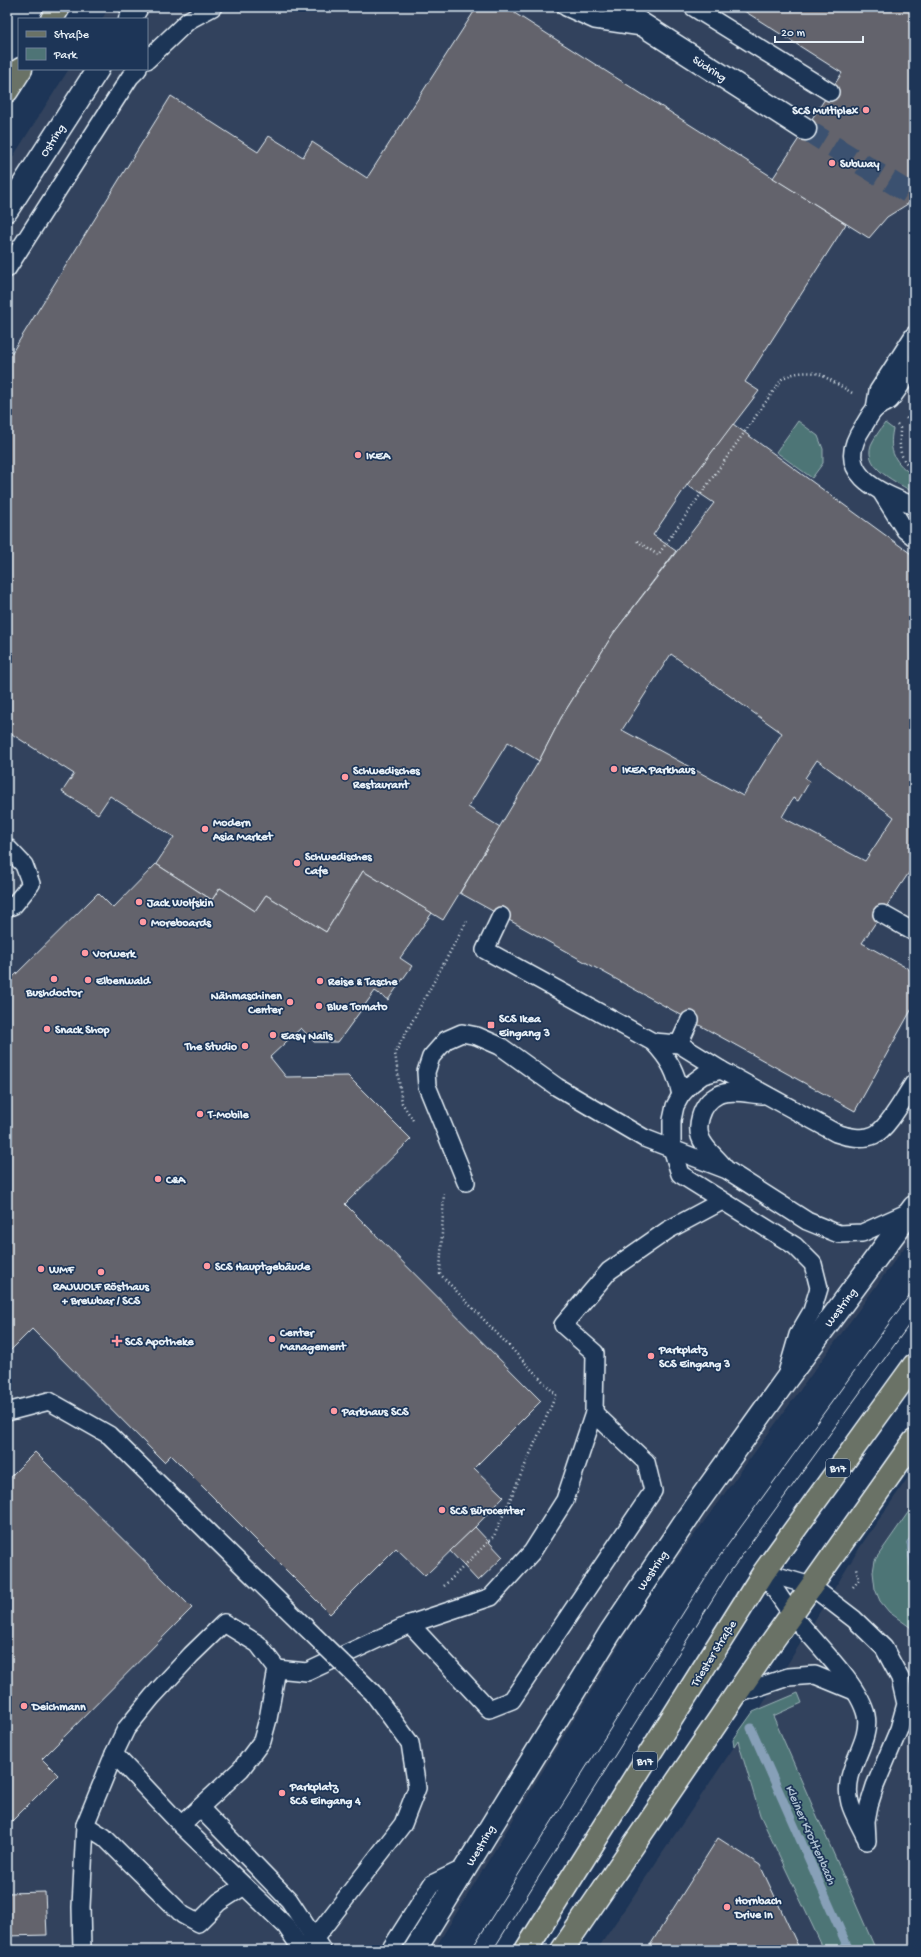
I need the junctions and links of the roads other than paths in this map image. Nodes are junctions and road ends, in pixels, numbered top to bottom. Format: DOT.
graph roads {
  1 [pos="59,7"];
  2 [pos="213,7"];
  3 [pos="566,7"];
  4 [pos="615,7"];
  5 [pos="693,7"];
  6 [pos="53,18"];
  7 [pos="647,27"];
  8 [pos="148,59"];
  9 [pos="19,70"];
  10 [pos="97,70"];
  11 [pos="137,70"];
  12 [pos="7,91"];
  13 [pos="830,92"];
  14 [pos="806,128"];
  15 [pos="7,210"];
  16 [pos="7,269"];
  17 [pos="914,336"];
  18 [pos="914,364"];
  19 [pos="875,408"];
  20 [pos="882,493"];
  21 [pos="914,506"];
  22 [pos="914,537"];
  23 [pos="7,847"];
  24 [pos="7,908"];
  25 [pos="882,914"];
  26 [pos="501,916"];
  27 [pos="914,932"];
  28 [pos="690,1020"];
  29 [pos="653,1042"];
  30 [pos="679,1044"];
  31 [pos="721,1070"];
  32 [pos="914,1083"];
  33 [pos="682,1095"];
  34 [pos="768,1096"];
  35 [pos="672,1148"];
  36 [pos="727,1170"];
  37 [pos="466,1182"];
  38 [pos="722,1201"];
  39 [pos="913,1209"];
  40 [pos="914,1366"];
  41 [pos="785,1382"];
  42 [pos="7,1412"];
  43 [pos="594,1413"];
  44 [pos="914,1441"];
  45 [pos="764,1572"];
  46 [pos="811,1586"];
  47 [pos="791,1613"];
  48 [pos="410,1624"];
  49 [pos="277,1669"];
  50 [pos="856,1691"];
  51 [pos="735,1695"];
  52 [pos="114,1754"];
  53 [pos="200,1808"];
  54 [pos="85,1825"];
  55 [pos="181,1825"];
  56 [pos="466,1867"];
  57 [pos="244,1886"];
  58 [pos="310,1947"];
  59 [pos="82,1950"];
  60 [pos="390,1950"];
  61 [pos="415,1950"];
  62 [pos="526,1950"];
  63 [pos="562,1950"];
  1 -- 6 [label="main road"];
  2 -- 8 [label="lane"];
  3 -- 7 [label="lane"];
  4 -- 7 [label="street, Südring"];
  5 -- 13 [label="lane"];
  7 -- 14 [label="street, Südring"];
  9 -- 12 [label="main road"];
  10 -- 15 [label="street, Ostring"];
  11 -- 16 [label="lane"];
  17 -- 19 [label="lane"];
  18 -- 19 [label="lane"];
  19 -- 20 [label="lane"];
  20 -- 21 [label="lane"];
  20 -- 22 [label="lane"];
  23 -- 24 [label="lane"];
  25 -- 27 [label="lane"];
  26 -- 29 [label="lane"];
  28 -- 30 [label="lane"];
  29 -- 30 [label="lane"];
  29 -- 33 [label="lane"];
  30 -- 31 [label="lane"];
  31 -- 33 [label="lane"];
  31 -- 34 [label="lane"];
  32 -- 34 [label="lane"];
  33 -- 35 [label="lane"];
  34 -- 36 [label="lane"];
  35 -- 36 [label="lane"];
  35 -- 37 [label="lane"];
  35 -- 38 [label="lane"];
  36 -- 39 [label="lane"];
  38 -- 41 [label="lane"];
  38 -- 43 [label="lane"];
  39 -- 41 [label="street, Westring"];
  40 -- 45 [label="main road, Triester Straße / B17"];
  41 -- 56 [label="street, Westring"];
  42 -- 58 [label="lane, bridge"];
  43 -- 48 [label="lane"];
  43 -- 48 [label="lane"];
  44 -- 46 [label="main road"];
  45 -- 46 [label="lane"];
  45 -- 47 [label="lane"];
  45 -- 62 [label="main road, Triester Straße / B17"];
  46 -- 47 [label="main road"];
  46 -- 50 [label="lane"];
  47 -- 50 [label="lane"];
  47 -- 51 [label="main road"];
  48 -- 49 [label="lane"];
  49 -- 52 [label="lane"];
  49 -- 53 [label="lane"];
  50 -- 51 [label="lane"];
  51 -- 63 [label="main road"];
  52 -- 54 [label="lane"];
  52 -- 55 [label="lane"];
  53 -- 55 [label="lane"];
  53 -- 58 [label="lane"];
  54 -- 57 [label="lane"];
  54 -- 59 [label="lane"];
  55 -- 57 [label="lane"];
  56 -- 60 [label="lane"];
  56 -- 61 [label="street, Westring"];
  57 -- 58 [label="lane"];
}
